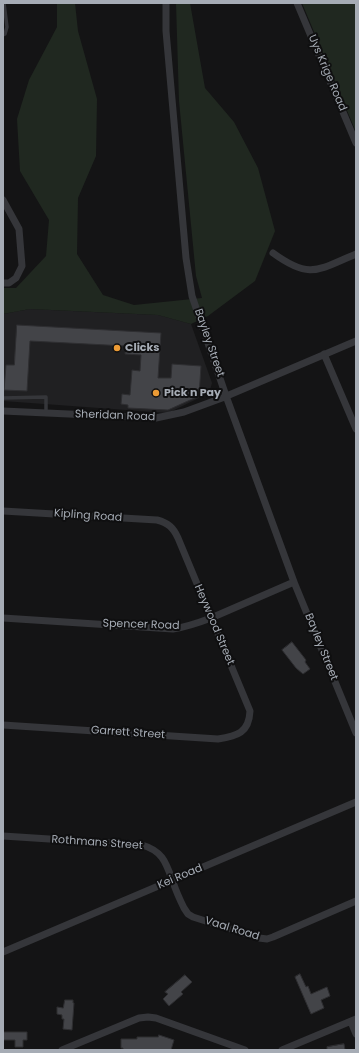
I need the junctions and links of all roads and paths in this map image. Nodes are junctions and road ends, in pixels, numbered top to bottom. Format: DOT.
graph roads {
  1 [pos="4,3"];
  2 [pos="166,3"];
  3 [pos="297,3"];
  4 [pos="3,35"];
  5 [pos="356,143"];
  6 [pos="3,200"];
  7 [pos="272,253"];
  8 [pos="356,254"];
  9 [pos="3,283"];
  10 [pos="356,341"];
  11 [pos="324,354"];
  12 [pos="226,396"];
  13 [pos="3,398"];
  14 [pos="3,411"];
  15 [pos="46,414"];
  16 [pos="356,429"];
  17 [pos="3,511"];
  18 [pos="171,526"];
  19 [pos="294,582"];
  20 [pos="3,618"];
  21 [pos="211,618"];
  22 [pos="248,724"];
  23 [pos="3,725"];
  24 [pos="356,733"];
  25 [pos="356,802"];
  26 [pos="3,836"];
  27 [pos="172,880"];
  28 [pos="356,901"];
  29 [pos="3,952"];
  30 [pos="353,1020"];
  31 [pos="356,1034"];
  32 [pos="81,1042"];
  33 [pos="62,1050"];
  34 [pos="84,1050"];
  35 [pos="245,1050"];
  36 [pos="282,1050"];
  1 -- 4 [label="lane"];
  2 -- 12 [label="street, Bayley Street"];
  3 -- 5 [label="street, Uys Krige Road"];
  6 -- 9 [label="street"];
  7 -- 8 [label="street"];
  10 -- 11 [label="street, Sheridan Road"];
  11 -- 12 [label="street, Sheridan Road"];
  11 -- 16 [label="street"];
  12 -- 15 [label="street, Sheridan Road"];
  12 -- 19 [label="street, Bayley Street"];
  13 -- 15 [label="lane"];
  14 -- 15 [label="street, Sheridan Road"];
  17 -- 18 [label="street, Kipling Road"];
  18 -- 21 [label="street, Heywood Street"];
  19 -- 21 [label="street, Spencer Road"];
  19 -- 24 [label="street, Bayley Street"];
  20 -- 21 [label="street, Spencer Road"];
  21 -- 22 [label="street, Heywood Street"];
  22 -- 23 [label="street, Garrett Street"];
  25 -- 27 [label="street, Kei Road"];
  26 -- 27 [label="street, Rothmans Street"];
  27 -- 28 [label="street, Vaal Road"];
  27 -- 29 [label="street, Kei Road"];
  30 -- 31 [label="street"];
  30 -- 36 [label="street"];
  32 -- 33 [label="street"];
  32 -- 34 [label="street"];
  32 -- 35 [label="street"];
}
